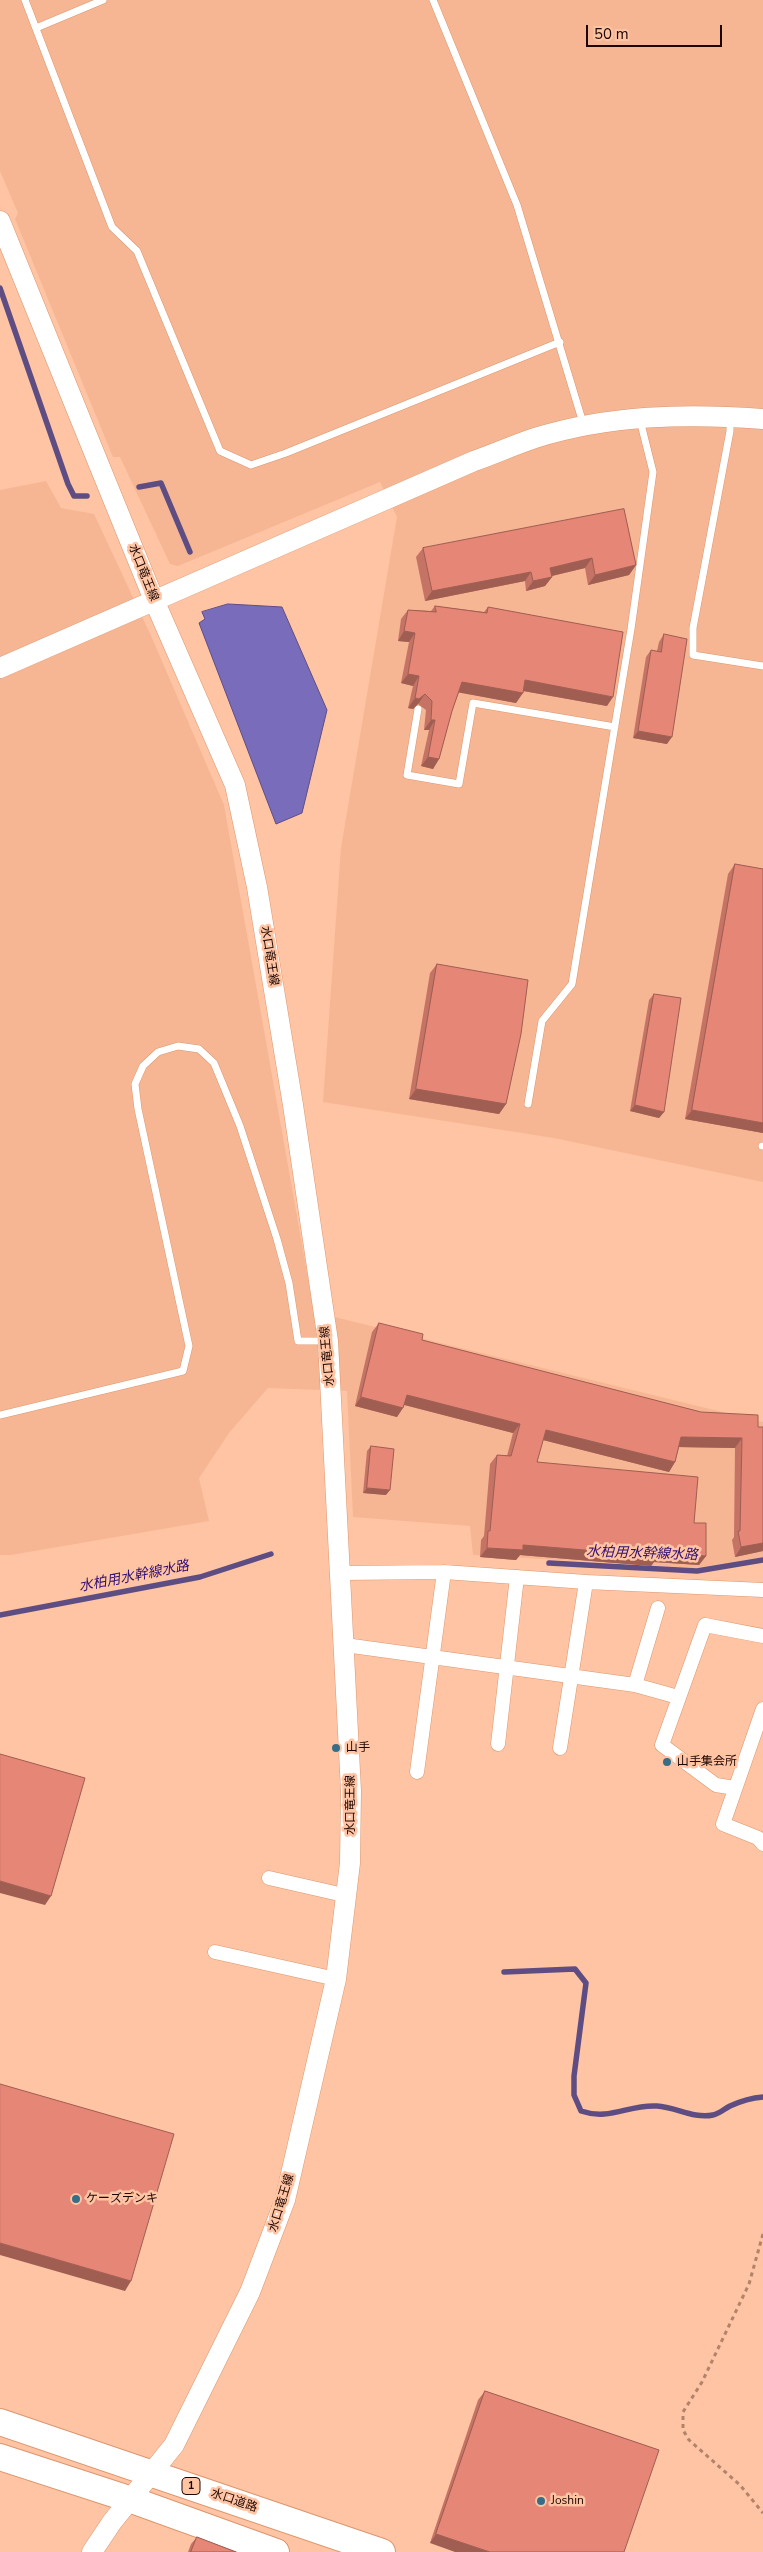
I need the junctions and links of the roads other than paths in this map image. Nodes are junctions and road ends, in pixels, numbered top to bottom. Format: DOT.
graph roads {
  1 [pos="25,0"];
  2 [pos="103,0"];
  3 [pos="433,0"];
  4 [pos="36,28"];
  5 [pos="0,221"];
  6 [pos="560,342"];
  7 [pos="730,416"];
  8 [pos="640,418"];
  9 [pos="763,419"];
  10 [pos="584,426"];
  11 [pos="154,600"];
  12 [pos="763,666"];
  13 [pos="0,668"];
  14 [pos="418,709"];
  15 [pos="615,727"];
  16 [pos="528,1104"];
  17 [pos="328,1341"];
  18 [pos="0,1416"];
  19 [pos="444,1572"];
  20 [pos="340,1573"];
  21 [pos="517,1577"];
  22 [pos="586,1582"];
  23 [pos="763,1590"];
  24 [pos="658,1608"];
  25 [pos="763,1636"];
  26 [pos="345,1645"];
  27 [pos="432,1656"];
  28 [pos="506,1666"];
  29 [pos="572,1676"];
  30 [pos="635,1685"];
  31 [pos="678,1697"];
  32 [pos="763,1709"];
  33 [pos="498,1744"];
  34 [pos="560,1748"];
  35 [pos="417,1772"];
  36 [pos="735,1788"];
  37 [pos="763,1844"];
  38 [pos="269,1878"];
  39 [pos="348,1896"];
  40 [pos="215,1952"];
  41 [pos="336,1979"];
  42 [pos="0,2422"];
  43 [pos="0,2457"];
  44 [pos="154,2473"];
  45 [pos="132,2500"];
  46 [pos="92,2552"];
  47 [pos="276,2552"];
  48 [pos="382,2552"];
  1 -- 4 [label="lane"];
  2 -- 4 [label="lane"];
  3 -- 6 [label="lane"];
  4 -- 6 [label="lane"];
  5 -- 11 [label="main road, 水口竜王線"];
  6 -- 10 [label="lane"];
  7 -- 8 [label="main road"];
  7 -- 9 [label="main road"];
  7 -- 12 [label="lane"];
  8 -- 10 [label="main road"];
  8 -- 15 [label="lane"];
  10 -- 11 [label="main road"];
  11 -- 13 [label="main road"];
  11 -- 17 [label="main road, 水口竜王線"];
  14 -- 15 [label="lane"];
  15 -- 16 [label="lane"];
  17 -- 18 [label="lane"];
  17 -- 20 [label="main road, 水口竜王線"];
  19 -- 20 [label="street"];
  19 -- 21 [label="street"];
  19 -- 27 [label="street"];
  20 -- 26 [label="main road, 水口竜王線"];
  21 -- 22 [label="street"];
  21 -- 28 [label="street"];
  22 -- 23 [label="street"];
  22 -- 29 [label="street"];
  24 -- 30 [label="street"];
  25 -- 31 [label="street"];
  26 -- 27 [label="street"];
  26 -- 39 [label="main road, 水口竜王線"];
  27 -- 28 [label="street"];
  27 -- 35 [label="street"];
  28 -- 29 [label="street"];
  28 -- 33 [label="street"];
  29 -- 30 [label="street"];
  29 -- 34 [label="street"];
  30 -- 31 [label="street"];
  31 -- 36 [label="street"];
  32 -- 36 [label="street"];
  36 -- 37 [label="street"];
  38 -- 39 [label="street"];
  39 -- 41 [label="main road, 水口竜王線"];
  40 -- 41 [label="street"];
  41 -- 44 [label="main road, 水口竜王線"];
  42 -- 44 [label="highway, 水口道路 / 1"];
  43 -- 45 [label="highway"];
  44 -- 45 [label="main road, 水口竜王線"];
  44 -- 48 [label="highway, 水口道路 / 1"];
  45 -- 46 [label="main road, 水口竜王線"];
  45 -- 47 [label="highway"];
}
